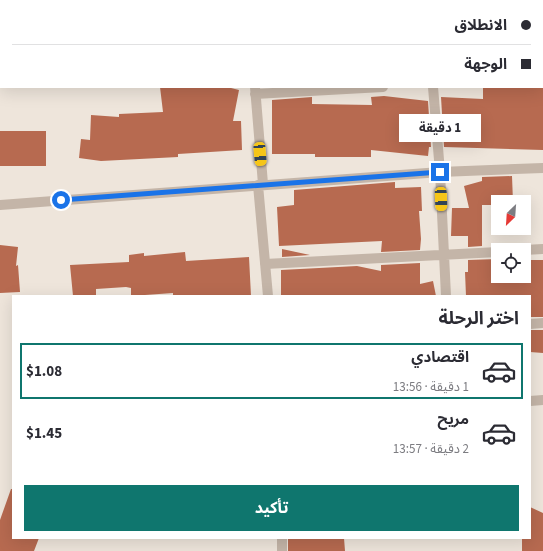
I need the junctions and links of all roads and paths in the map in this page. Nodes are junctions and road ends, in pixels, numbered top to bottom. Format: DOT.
graph roads {
  1 [pos="352,88"];
  2 [pos="433,88"];
  3 [pos="255,91"];
  4 [pos="543,168"];
  5 [pos="440,172"];
  6 [pos="260,184"];
  7 [pos="0,204"];
  8 [pos="543,249"];
  9 [pos="531,250"];
  10 [pos="491,252"];
  11 [pos="444,255"];
  12 [pos="265,264"];
  13 [pos="268,295"];
  14 [pos="446,295"];
  15 [pos="543,323"];
  16 [pos="531,324"];
  17 [pos="543,400"];
  18 [pos="531,401"];
  19 [pos="282,539"];
  20 [pos="282,551"];
  1 -- 3 [label="street"];
  2 -- 5 [label="street"];
  3 -- 6 [label="street"];
  4 -- 5 [label="street"];
  5 -- 6 [label="street"];
  5 -- 11 [label="street"];
  6 -- 7 [label="street"];
  6 -- 12 [label="street"];
  8 -- 9 [label="street"];
  10 -- 11 [label="street"];
  11 -- 12 [label="street"];
  11 -- 14 [label="street"];
  12 -- 13 [label="street"];
  15 -- 16 [label="street"];
  17 -- 18 [label="street"];
  19 -- 20 [label="street"];
}
